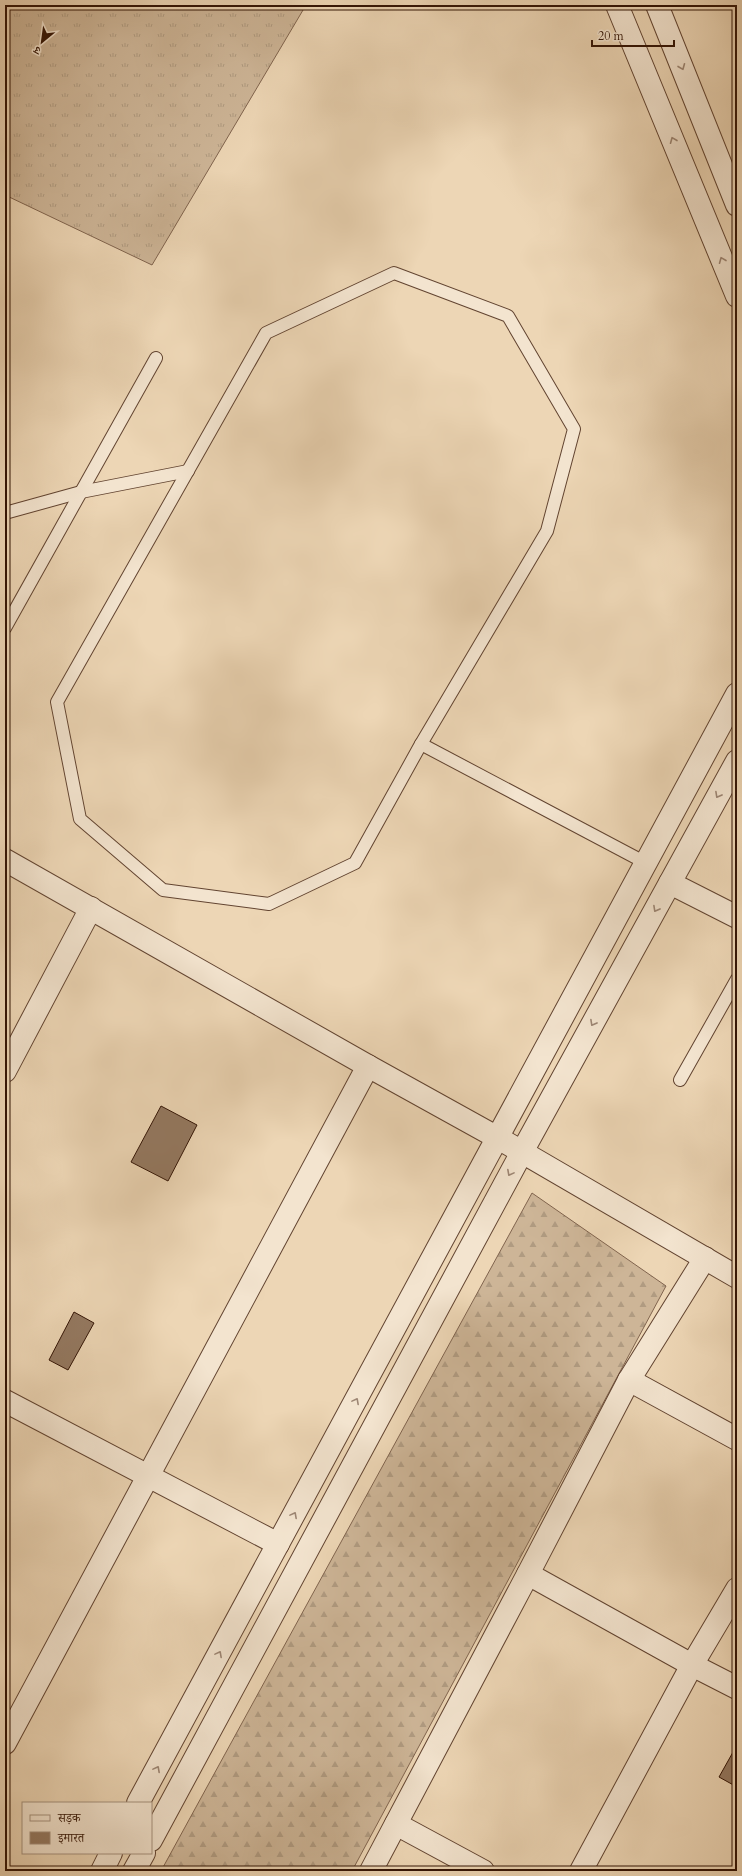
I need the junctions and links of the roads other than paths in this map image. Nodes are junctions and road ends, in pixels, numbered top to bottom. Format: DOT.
graph roads {
  1 [pos="617,5"];
  2 [pos="657,5"];
  3 [pos="737,205"];
  4 [pos="737,296"];
  5 [pos="156,358"];
  6 [pos="188,471"];
  7 [pos="81,492"];
  8 [pos="5,513"];
  9 [pos="5,628"];
  10 [pos="737,694"];
  11 [pos="421,744"];
  12 [pos="737,761"];
  13 [pos="5,860"];
  14 [pos="646,863"];
  15 [pos="670,883"];
  16 [pos="90,908"];
  17 [pos="737,917"];
  18 [pos="737,978"];
  19 [pos="368,1066"];
  20 [pos="5,1071"];
  21 [pos="680,1080"];
  22 [pos="498,1138"];
  23 [pos="522,1152"];
  24 [pos="705,1258"];
  25 [pos="737,1277"];
  26 [pos="629,1380"];
  27 [pos="5,1401"];
  28 [pos="737,1439"];
  29 [pos="148,1476"];
  30 [pos="278,1544"];
  31 [pos="528,1574"];
  32 [pos="737,1589"];
  33 [pos="692,1666"];
  34 [pos="737,1688"];
  35 [pos="5,1743"];
  36 [pos="139,1802"];
  37 [pos="396,1824"];
  38 [pos="152,1838"];
  39 [pos="110,1854"];
  40 [pos="143,1854"];
  41 [pos="102,1871"];
  42 [pos="134,1871"];
  43 [pos="371,1871"];
  44 [pos="483,1871"];
  45 [pos="580,1871"];
  4 -- 1 [label="street, one-way"];
  2 -- 3 [label="street, one-way"];
  5 -- 7 [label="lane"];
  6 -- 7 [label="lane"];
  6 -- 11 [label="lane"];
  6 -- 11 [label="lane"];
  7 -- 8 [label="lane"];
  7 -- 9 [label="lane"];
  10 -- 14 [label="street"];
  11 -- 14 [label="lane"];
  12 -- 15 [label="street, one-way"];
  13 -- 16 [label="street"];
  14 -- 22 [label="street"];
  15 -- 17 [label="street"];
  15 -- 23 [label="street, one-way"];
  16 -- 19 [label="street"];
  16 -- 20 [label="street"];
  18 -- 21 [label="lane"];
  19 -- 22 [label="street"];
  19 -- 29 [label="street"];
  22 -- 23 [label="street"];
  30 -- 22 [label="street, one-way"];
  23 -- 24 [label="street"];
  23 -- 38 [label="street, one-way"];
  24 -- 25 [label="street"];
  24 -- 26 [label="street"];
  26 -- 28 [label="street"];
  26 -- 31 [label="street"];
  27 -- 29 [label="street"];
  29 -- 30 [label="street"];
  29 -- 35 [label="street"];
  36 -- 30 [label="street, one-way"];
  31 -- 33 [label="street"];
  31 -- 37 [label="street"];
  32 -- 33 [label="street"];
  33 -- 34 [label="street"];
  33 -- 45 [label="street"];
  37 -- 43 [label="street"];
  37 -- 44 [label="street"];
  39 -- 41 [label="street"];
  40 -- 42 [label="street"];
}
